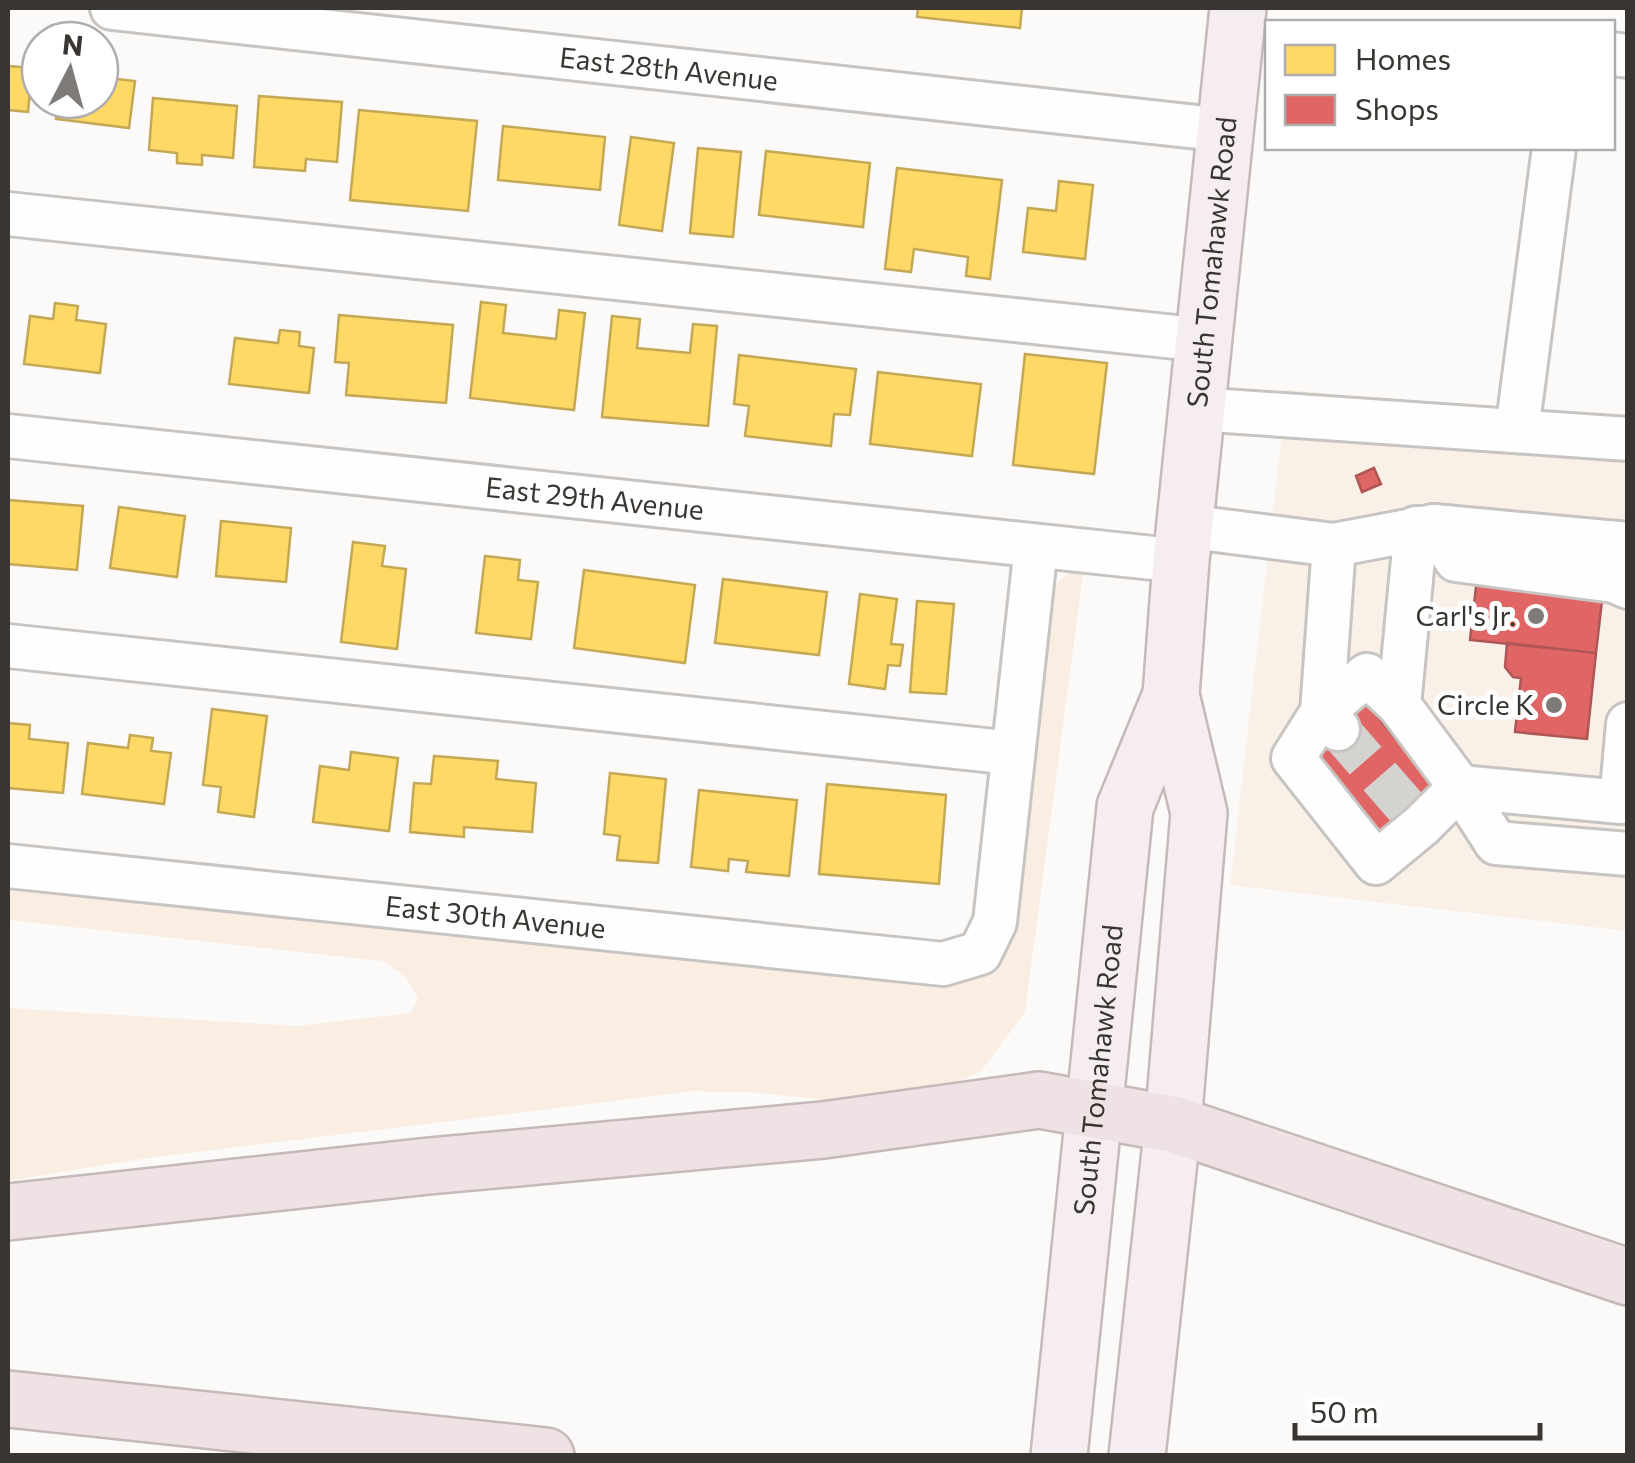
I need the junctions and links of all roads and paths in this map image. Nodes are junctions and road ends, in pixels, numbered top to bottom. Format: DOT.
graph roads {
  1 [pos="112,8"];
  2 [pos="1238,8"];
  3 [pos="1225,130"];
  4 [pos="1554,150"];
  5 [pos="8,214"];
  6 [pos="1204,340"];
  7 [pos="1196,409"];
  8 [pos="1517,432"];
  9 [pos="8,436"];
  10 [pos="1628,439"];
  11 [pos="1425,527"];
  12 [pos="1183,543"];
  13 [pos="1334,544"];
  14 [pos="1628,544"];
  15 [pos="1036,546"];
  16 [pos="1628,588"];
  17 [pos="8,646"];
  18 [pos="1171,695"];
  19 [pos="1400,705"];
  20 [pos="1330,720"];
  21 [pos="1628,724"];
  22 [pos="1014,753"];
  23 [pos="1460,787"];
  24 [pos="1628,854"];
  25 [pos="8,866"];
  26 [pos="1096,1110"];
  27 [pos="1173,1124"];
  28 [pos="8,1212"];
  29 [pos="1628,1277"];
  30 [pos="8,1398"];
  31 [pos="546,1456"];
  32 [pos="1059,1456"];
  33 [pos="1138,1456"];
  1 -- 3 [label="street, East 28th Avenue"];
  2 -- 3 [label="main road, South Tomahawk Road"];
  3 -- 6 [label="main road, South Tomahawk Road"];
  4 -- 8 [label="street"];
  5 -- 6 [label="street"];
  6 -- 7 [label="main road, South Tomahawk Road"];
  7 -- 8 [label="street"];
  7 -- 12 [label="main road, South Tomahawk Road"];
  8 -- 10 [label="street"];
  9 -- 15 [label="street, East 29th Avenue"];
  11 -- 13 [label="street, East 29th Avenue"];
  11 -- 14 [label="street, East 29th Avenue"];
  11 -- 16 [label="street"];
  11 -- 19 [label="street"];
  12 -- 13 [label="street, East 29th Avenue"];
  12 -- 15 [label="street, East 29th Avenue"];
  12 -- 18 [label="main road, South Tomahawk Road"];
  13 -- 20 [label="street"];
  15 -- 22 [label="street"];
  17 -- 22 [label="street"];
  18 -- 26 [label="main road, South Tomahawk Road"];
  18 -- 27 [label="main road, South Tomahawk Road"];
  19 -- 20 [label="street"];
  19 -- 23 [label="street"];
  20 -- 23 [label="street"];
  21 -- 23 [label="street"];
  22 -- 25 [label="street, East 30th Avenue"];
  23 -- 24 [label="street"];
  26 -- 27 [label="highway"];
  26 -- 28 [label="highway"];
  26 -- 32 [label="main road, South Tomahawk Road"];
  27 -- 29 [label="highway"];
  27 -- 33 [label="main road, South Tomahawk Road"];
  30 -- 31 [label="highway"];
}
